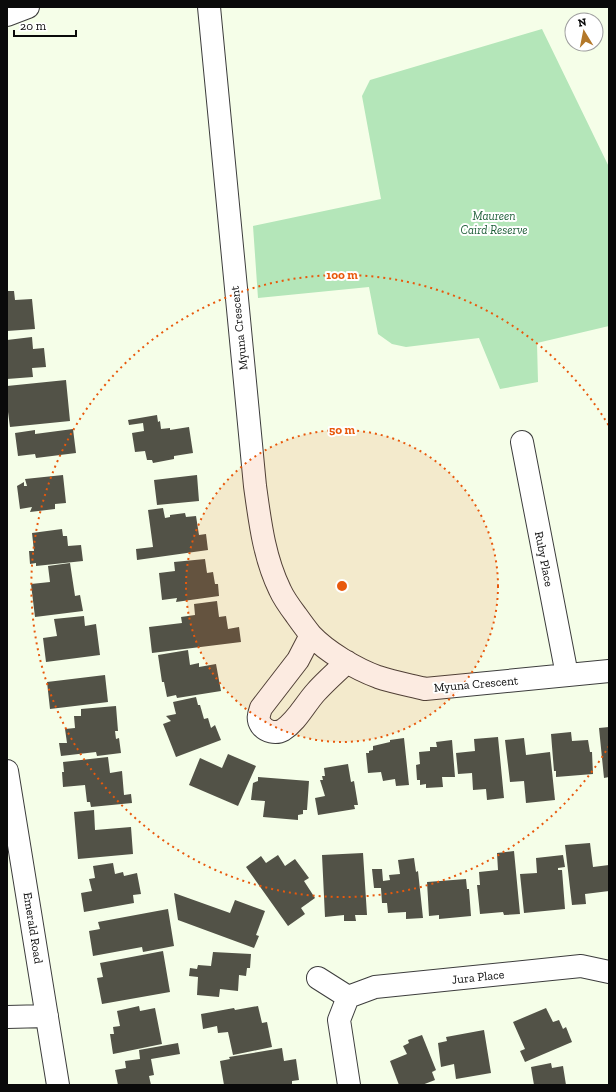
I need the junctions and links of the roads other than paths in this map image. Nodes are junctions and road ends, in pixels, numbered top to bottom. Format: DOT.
graph roads {
  1 [pos="28,7"];
  2 [pos="208,7"];
  3 [pos="7,15"];
  4 [pos="522,442"];
  5 [pos="311,635"];
  6 [pos="347,662"];
  7 [pos="609,672"];
  8 [pos="567,675"];
  9 [pos="7,771"];
  10 [pos="609,972"];
  11 [pos="318,978"];
  12 [pos="348,997"];
  13 [pos="47,1016"];
  14 [pos="7,1017"];
  15 [pos="58,1085"];
  16 [pos="349,1085"];
  1 -- 3 [label="street"];
  2 -- 5 [label="street, Myuna Crescent"];
  4 -- 8 [label="street, Ruby Place"];
  5 -- 6 [label="street, Myuna Crescent"];
  5 -- 6 [label="street"];
  6 -- 8 [label="street, Myuna Crescent"];
  7 -- 8 [label="street, Myuna Crescent"];
  9 -- 13 [label="street, Emerald Road"];
  10 -- 12 [label="street, Jura Place"];
  11 -- 12 [label="street"];
  12 -- 16 [label="street"];
  13 -- 14 [label="street"];
  13 -- 15 [label="street, Emerald Road"];
}
